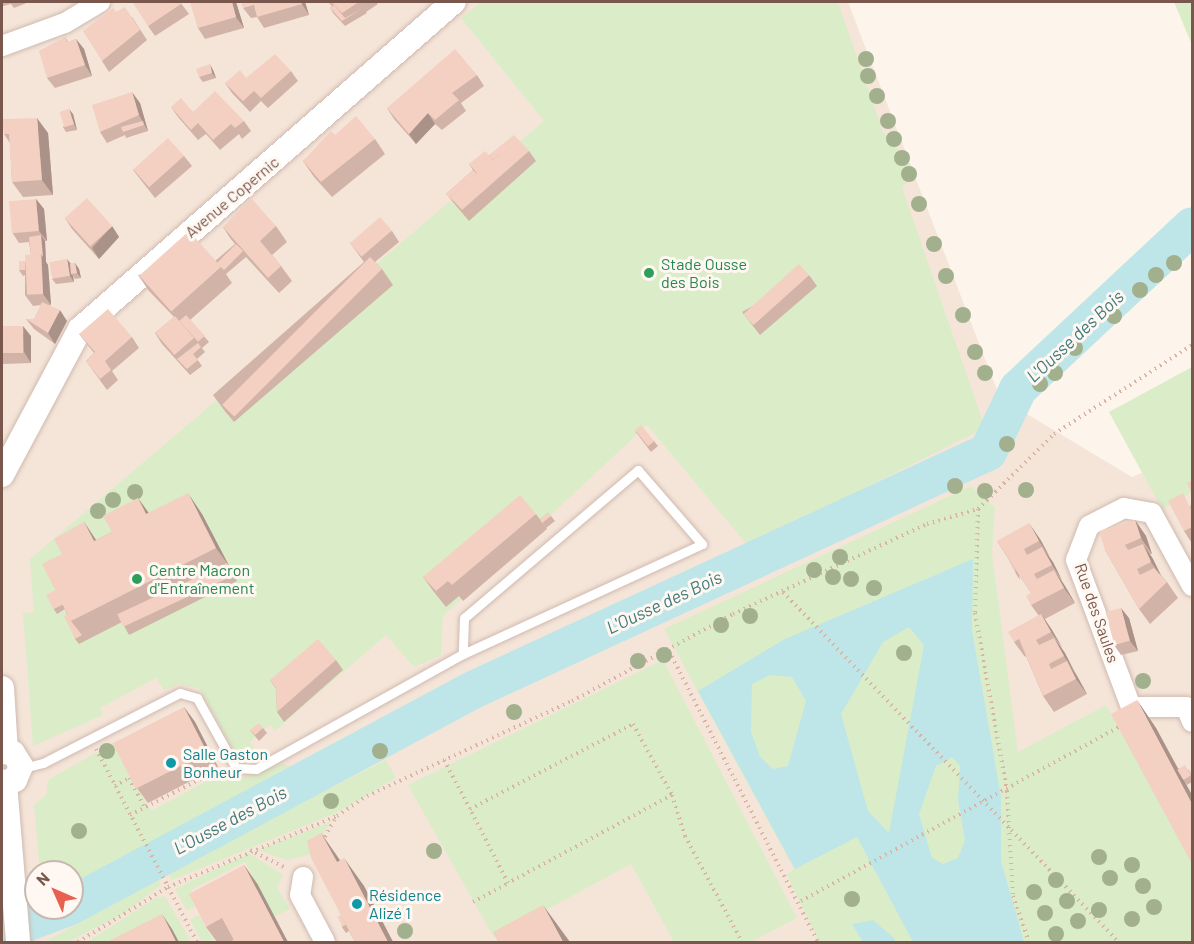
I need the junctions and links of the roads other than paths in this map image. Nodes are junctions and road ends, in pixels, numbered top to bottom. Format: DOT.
graph roads {
  1 [pos="100,2"];
  2 [pos="454,2"];
  3 [pos="2,46"];
  4 [pos="2,475"];
  5 [pos="1192,586"];
  6 [pos="463,654"];
  7 [pos="2,688"];
  8 [pos="1190,711"];
  9 [pos="7,767"];
  10 [pos="303,877"];
  11 [pos="18,942"];
  12 [pos="325,942"];
  1 -- 3 [label="street"];
  2 -- 4 [label="street, Avenue Copernic"];
  5 -- 8 [label="street, Rue des Saules"];
  6 -- 6 [label="lane"];
  6 -- 9 [label="lane"];
  7 -- 9 [label="street"];
  9 -- 11 [label="street"];
  10 -- 12 [label="street"];
}
